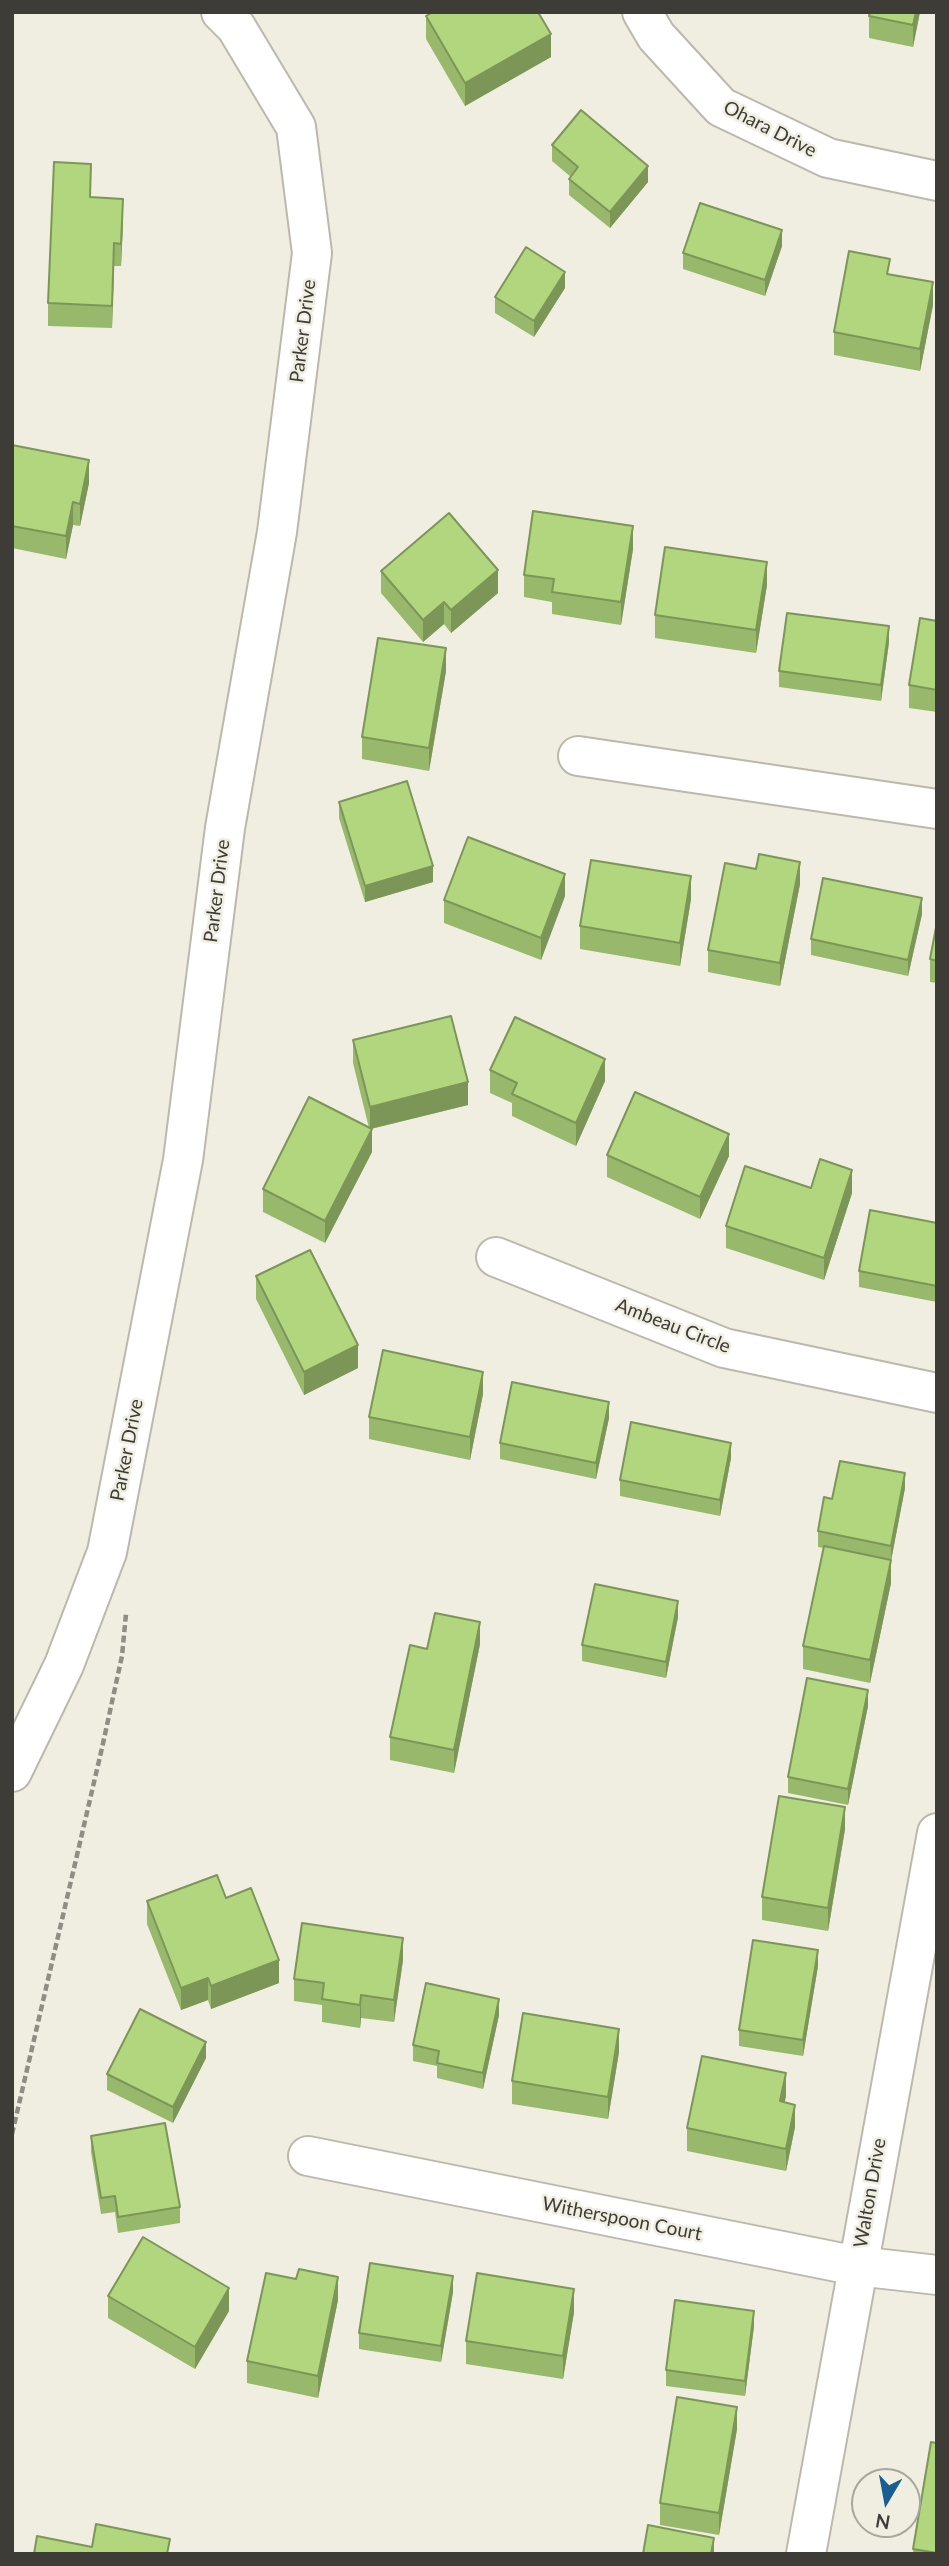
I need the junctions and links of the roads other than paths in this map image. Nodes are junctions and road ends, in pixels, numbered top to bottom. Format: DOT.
graph roads {
  1 [pos="221,12"];
  2 [pos="642,12"];
  3 [pos="937,181"];
  4 [pos="578,756"];
  5 [pos="937,809"];
  6 [pos="496,1257"];
  7 [pos="937,1393"];
  8 [pos="12,1772"];
  9 [pos="937,1833"];
  10 [pos="308,2156"];
  11 [pos="857,2266"];
  12 [pos="937,2275"];
  13 [pos="806,2554"];
  1 -- 8 [label="street, Parker Drive"];
  2 -- 3 [label="street, Ohara Drive"];
  4 -- 5 [label="street"];
  6 -- 7 [label="street, Ambeau Circle"];
  9 -- 11 [label="street, Walton Drive"];
  10 -- 11 [label="street, Witherspoon Court"];
  11 -- 12 [label="street, Witherspoon Court"];
  11 -- 13 [label="street, Walton Drive"];
}
